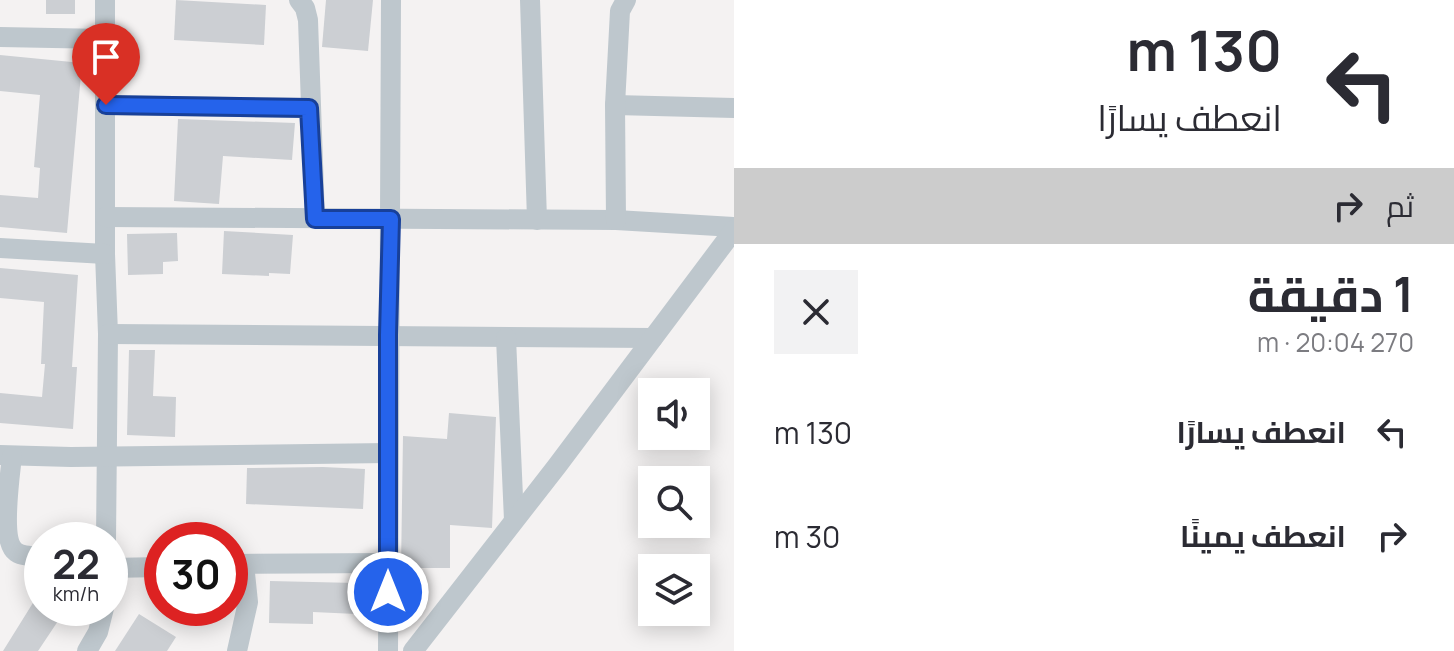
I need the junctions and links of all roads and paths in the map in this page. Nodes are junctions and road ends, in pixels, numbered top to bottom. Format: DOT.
graph roads {
  1 [pos="105,0"];
  2 [pos="299,0"];
  3 [pos="391,0"];
  4 [pos="530,0"];
  5 [pos="626,0"];
  6 [pos="0,37"];
  7 [pos="105,39"];
  8 [pos="106,105"];
  9 [pos="615,105"];
  10 [pos="309,108"];
  11 [pos="734,108"];
  12 [pos="105,217"];
  13 [pos="315,219"];
  14 [pos="391,219"];
  15 [pos="537,220"];
  16 [pos="616,220"];
  17 [pos="734,229"];
  18 [pos="0,248"];
  19 [pos="105,254"];
  20 [pos="108,334"];
  21 [pos="388,335"];
  22 [pos="506,338"];
  23 [pos="653,338"];
  24 [pos="388,453"];
  25 [pos="6,455"];
  26 [pos="107,455"];
  27 [pos="514,520"];
  28 [pos="106,522"];
  29 [pos="24,554"];
  30 [pos="388,563"];
  31 [pos="248,564"];
  32 [pos="100,626"];
  33 [pos="243,626"];
  34 [pos="87,651"];
  35 [pos="237,651"];
  36 [pos="388,651"];
  37 [pos="413,651"];
  1 -- 7 [label="street"];
  2 -- 10 [label="street"];
  3 -- 14 [label="street"];
  4 -- 15 [label="street"];
  5 -- 9 [label="street"];
  6 -- 7 [label="street"];
  7 -- 8 [label="street"];
  8 -- 10 [label="street"];
  8 -- 12 [label="street"];
  9 -- 11 [label="street"];
  9 -- 16 [label="street"];
  10 -- 13 [label="street"];
  12 -- 13 [label="street"];
  12 -- 19 [label="street"];
  13 -- 14 [label="street"];
  14 -- 15 [label="street"];
  14 -- 21 [label="street"];
  15 -- 16 [label="street"];
  16 -- 17 [label="street"];
  17 -- 23 [label="street"];
  18 -- 19 [label="street"];
  19 -- 20 [label="street"];
  20 -- 21 [label="street"];
  20 -- 26 [label="street"];
  21 -- 22 [label="street"];
  21 -- 24 [label="street"];
  22 -- 23 [label="street"];
  22 -- 27 [label="street"];
  23 -- 27 [label="street"];
  24 -- 26 [label="street"];
  24 -- 30 [label="street"];
  25 -- 26 [label="street"];
  25 -- 29 [label="street"];
  26 -- 28 [label="street"];
  27 -- 37 [label="street"];
  30 -- 31 [label="street"];
  30 -- 36 [label="street"];
  32 -- 34 [label="street"];
  33 -- 35 [label="street"];
}
